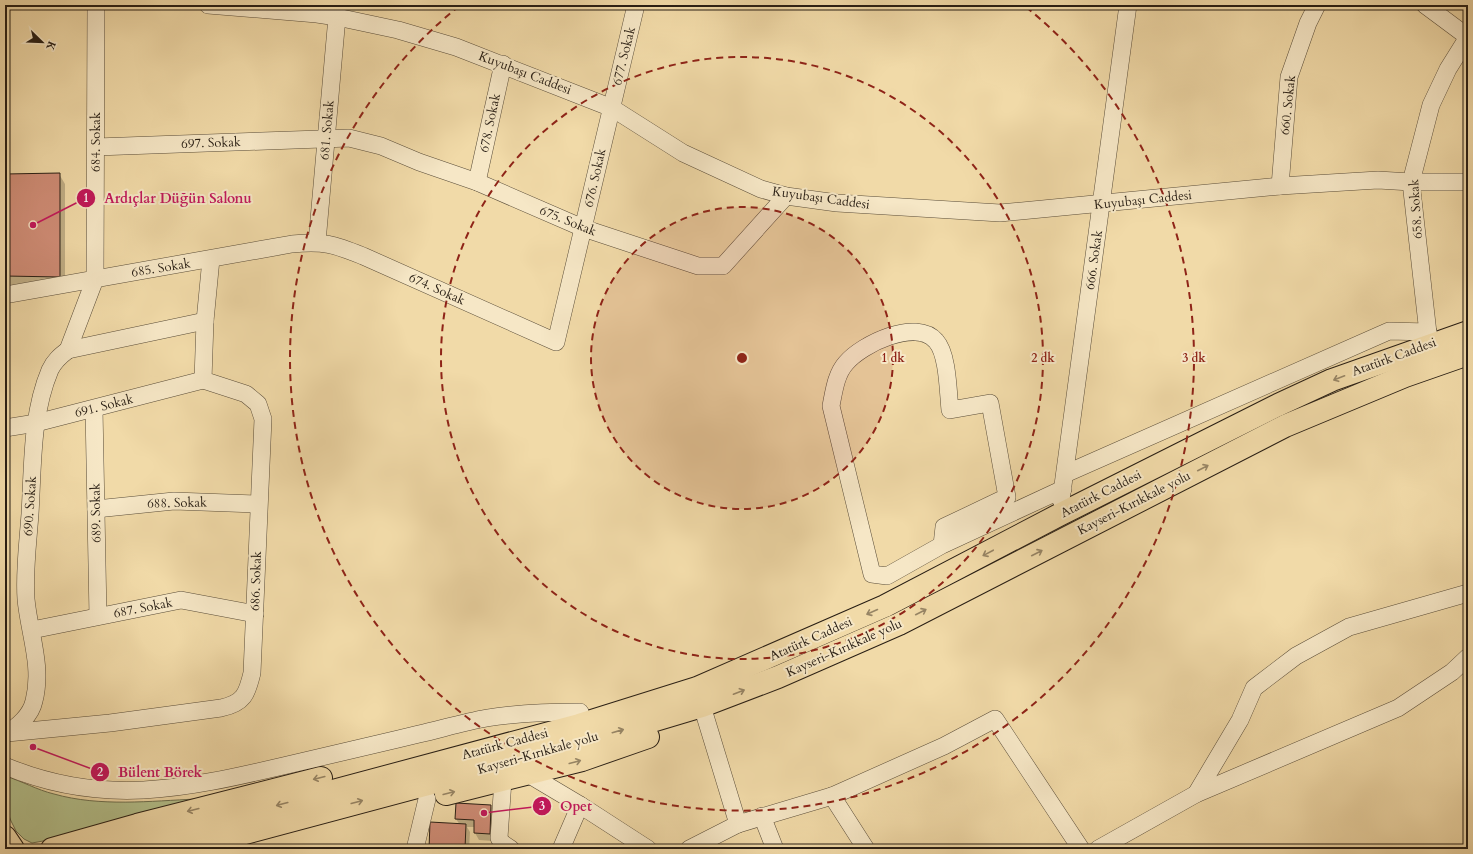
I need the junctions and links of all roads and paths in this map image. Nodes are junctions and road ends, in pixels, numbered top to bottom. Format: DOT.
graph roads {
  1 [pos="96,5"];
  2 [pos="208,5"];
  3 [pos="636,5"];
  4 [pos="1128,5"];
  5 [pos="1317,5"];
  6 [pos="1425,5"];
  7 [pos="318,9"];
  8 [pos="337,17"];
  9 [pos="1468,37"];
  10 [pos="503,64"];
  11 [pos="612,108"];
  12 [pos="326,139"];
  13 [pos="96,147"];
  14 [pos="477,182"];
  15 [pos="1411,182"];
  16 [pos="1468,182"];
  17 [pos="1280,186"];
  18 [pos="786,196"];
  19 [pos="1101,204"];
  20 [pos="583,228"];
  21 [pos="317,242"];
  22 [pos="211,259"];
  23 [pos="95,279"];
  24 [pos="5,295"];
  25 [pos="205,321"];
  26 [pos="1468,332"];
  27 [pos="1429,338"];
  28 [pos="556,342"];
  29 [pos="68,350"];
  30 [pos="1468,354"];
  31 [pos="203,380"];
  32 [pos="94,409"];
  33 [pos="36,423"];
  34 [pos="5,428"];
  35 [pos="1064,482"];
  36 [pos="258,504"];
  37 [pos="96,509"];
  38 [pos="1059,515"];
  39 [pos="942,545"];
  40 [pos="1468,593"];
  41 [pos="255,614"];
  42 [pos="98,616"];
  43 [pos="32,630"];
  44 [pos="1468,657"];
  45 [pos="700,697"];
  46 [pos="580,712"];
  47 [pos="6,733"];
  48 [pos="5,766"];
  49 [pos="528,774"];
  50 [pos="503,780"];
  51 [pos="1196,794"];
  52 [pos="832,796"];
  53 [pos="427,799"];
  54 [pos="580,805"];
  55 [pos="762,816"];
  56 [pos="738,824"];
  57 [pos="5,837"];
  58 [pos="13,849"];
  59 [pos="52,849"];
  60 [pos="117,849"];
  61 [pos="185,849"];
  62 [pos="235,849"];
  63 [pos="415,849"];
  64 [pos="511,849"];
  65 [pos="561,849"];
  66 [pos="648,849"];
  67 [pos="689,849"];
  68 [pos="776,849"];
  69 [pos="866,849"];
  70 [pos="1081,849"];
  71 [pos="1098,849"];
  1 -- 13 [label="street, 684. Sokak"];
  2 -- 7 [label="street, Kuyubaşı Caddesi"];
  3 -- 11 [label="street, 677. Sokak"];
  4 -- 19 [label="street, 666. Sokak"];
  5 -- 17 [label="street, 660. Sokak"];
  6 -- 9 [label="street"];
  7 -- 8 [label="street, Kuyubaşı Caddesi"];
  8 -- 10 [label="street, Kuyubaşı Caddesi"];
  8 -- 12 [label="street, 681. Sokak"];
  9 -- 15 [label="street, 658. Sokak"];
  10 -- 11 [label="street, Kuyubaşı Caddesi"];
  10 -- 14 [label="street, 678. Sokak"];
  11 -- 18 [label="street, Kuyubaşı Caddesi"];
  11 -- 20 [label="street, 676. Sokak"];
  12 -- 13 [label="street, 697. Sokak"];
  12 -- 14 [label="street, 675. Sokak"];
  12 -- 21 [label="street, 681. Sokak"];
  13 -- 23 [label="street, 684. Sokak"];
  14 -- 20 [label="street, 675. Sokak"];
  15 -- 16 [label="street, Kuyubaşı Caddesi"];
  15 -- 17 [label="street, Kuyubaşı Caddesi"];
  15 -- 27 [label="street, 658. Sokak"];
  17 -- 19 [label="street, Kuyubaşı Caddesi"];
  18 -- 19 [label="street, Kuyubaşı Caddesi"];
  18 -- 20 [label="street, 675. Sokak"];
  19 -- 35 [label="street, 666. Sokak"];
  20 -- 28 [label="street, 676. Sokak"];
  21 -- 22 [label="street, 685. Sokak"];
  21 -- 28 [label="street, 674. Sokak"];
  22 -- 23 [label="street, 685. Sokak"];
  22 -- 25 [label="street"];
  23 -- 24 [label="street, 685. Sokak"];
  23 -- 29 [label="street, 690. Sokak"];
  25 -- 29 [label="street"];
  25 -- 31 [label="street"];
  26 -- 27 [label="main road, Atatürk Caddesi"];
  27 -- 35 [label="street"];
  27 -- 38 [label="main road, Atatürk Caddesi, one-way"];
  29 -- 33 [label="street, 690. Sokak"];
  45 -- 30 [label="main road, Kayseri-Kırıkkale yolu, one-way"];
  31 -- 32 [label="street, 691. Sokak"];
  31 -- 36 [label="street, 686. Sokak"];
  32 -- 33 [label="street, 691. Sokak"];
  32 -- 37 [label="street, 689. Sokak"];
  33 -- 34 [label="street, 691. Sokak"];
  33 -- 43 [label="street, 690. Sokak"];
  35 -- 38 [label="street, 666. Sokak"];
  35 -- 39 [label="street"];
  36 -- 37 [label="street, 688. Sokak"];
  36 -- 41 [label="street, 686. Sokak"];
  37 -- 42 [label="street, 689. Sokak"];
  38 -- 45 [label="main road, Atatürk Caddesi, one-way"];
  39 -- 39 [label="street"];
  40 -- 51 [label="street"];
  41 -- 42 [label="street, 687. Sokak"];
  41 -- 47 [label="street, 686. Sokak"];
  42 -- 43 [label="street, 687. Sokak"];
  43 -- 47 [label="street, 690. Sokak"];
  44 -- 51 [label="street"];
  45 -- 46 [label="main road"];
  49 -- 45 [label="main road, one-way"];
  45 -- 56 [label="street"];
  45 -- 60 [label="main road, Atatürk Caddesi, one-way"];
  61 -- 45 [label="main road, Kayseri-Kırıkkale yolu, one-way"];
  46 -- 48 [label="street"];
  46 -- 59 [label="main road, one-way"];
  49 -- 50 [label="main road"];
  49 -- 54 [label="street"];
  53 -- 50 [label="main road, one-way"];
  50 -- 64 [label="street"];
  51 -- 71 [label="street"];
  52 -- 55 [label="street"];
  52 -- 69 [label="street"];
  52 -- 70 [label="street"];
  53 -- 62 [label="main road"];
  53 -- 63 [label="street"];
  54 -- 65 [label="street"];
  54 -- 66 [label="street"];
  55 -- 56 [label="street"];
  55 -- 68 [label="street"];
  56 -- 67 [label="street"];
  57 -- 58 [label="main road"];
}
